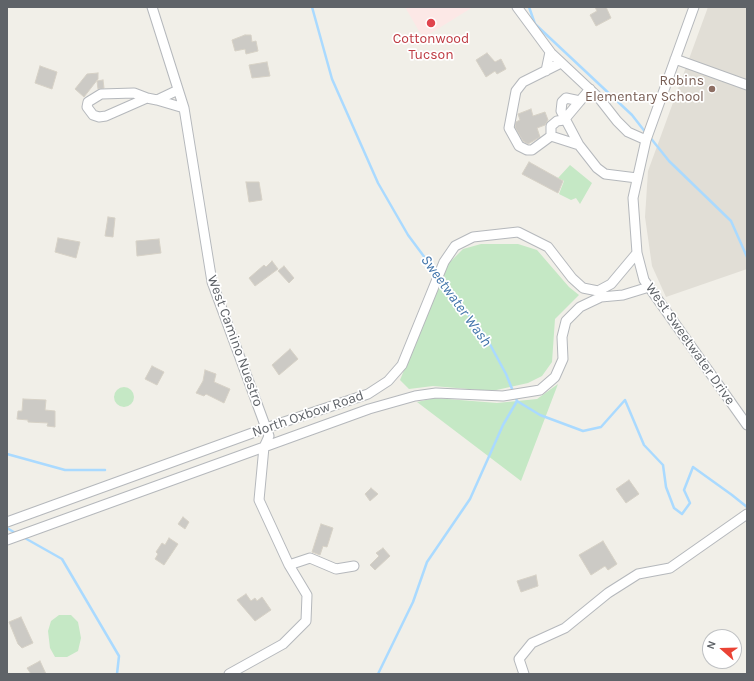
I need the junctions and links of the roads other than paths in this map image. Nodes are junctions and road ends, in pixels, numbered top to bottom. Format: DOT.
graph roads {
  1 [pos="152,7"];
  2 [pos="517,7"];
  3 [pos="694,7"];
  4 [pos="550,52"];
  5 [pos="675,59"];
  6 [pos="561,63"];
  7 [pos="546,71"];
  8 [pos="747,85"];
  9 [pos="590,88"];
  10 [pos="178,90"];
  11 [pos="147,98"];
  12 [pos="157,100"];
  13 [pos="580,101"];
  14 [pos="184,108"];
  15 [pos="564,120"];
  16 [pos="551,136"];
  17 [pos="646,140"];
  18 [pos="579,145"];
  19 [pos="637,178"];
  20 [pos="637,253"];
  21 [pos="649,287"];
  22 [pos="747,424"];
  23 [pos="266,428"];
  24 [pos="264,447"];
  25 [pos="747,514"];
  26 [pos="7,522"];
  27 [pos="7,540"];
  28 [pos="289,565"];
  29 [pos="354,566"];
  30 [pos="229,674"];
  31 [pos="524,674"];
  1 -- 10 [label="street, West Camino Nuestro"];
  2 -- 4 [label="street"];
  3 -- 5 [label="street, West Sweetwater Drive"];
  4 -- 6 [label="street"];
  4 -- 7 [label="street"];
  5 -- 8 [label="street"];
  5 -- 17 [label="street, West Sweetwater Drive"];
  6 -- 7 [label="street"];
  6 -- 9 [label="street"];
  7 -- 16 [label="street"];
  9 -- 13 [label="street"];
  9 -- 17 [label="street"];
  10 -- 12 [label="street"];
  10 -- 14 [label="street, West Camino Nuestro"];
  11 -- 11 [label="street"];
  11 -- 12 [label="street"];
  12 -- 14 [label="street"];
  13 -- 15 [label="street"];
  13 -- 15 [label="street"];
  14 -- 23 [label="street, West Camino Nuestro"];
  15 -- 16 [label="street"];
  15 -- 18 [label="street"];
  16 -- 18 [label="street"];
  17 -- 19 [label="street, West Sweetwater Drive"];
  18 -- 19 [label="street"];
  19 -- 20 [label="street, West Sweetwater Drive"];
  20 -- 21 [label="street, West Sweetwater Drive"];
  20 -- 23 [label="street, North Oxbow Road"];
  21 -- 22 [label="street, West Sweetwater Drive"];
  21 -- 24 [label="street, North Oxbow Road"];
  23 -- 24 [label="street, West Camino Nuestro"];
  23 -- 26 [label="street, North Oxbow Road"];
  24 -- 27 [label="street, North Oxbow Road"];
  24 -- 28 [label="street, West Camino Nuestro"];
  25 -- 31 [label="street"];
  28 -- 29 [label="street"];
  28 -- 30 [label="street, West Camino Nuestro"];
}
